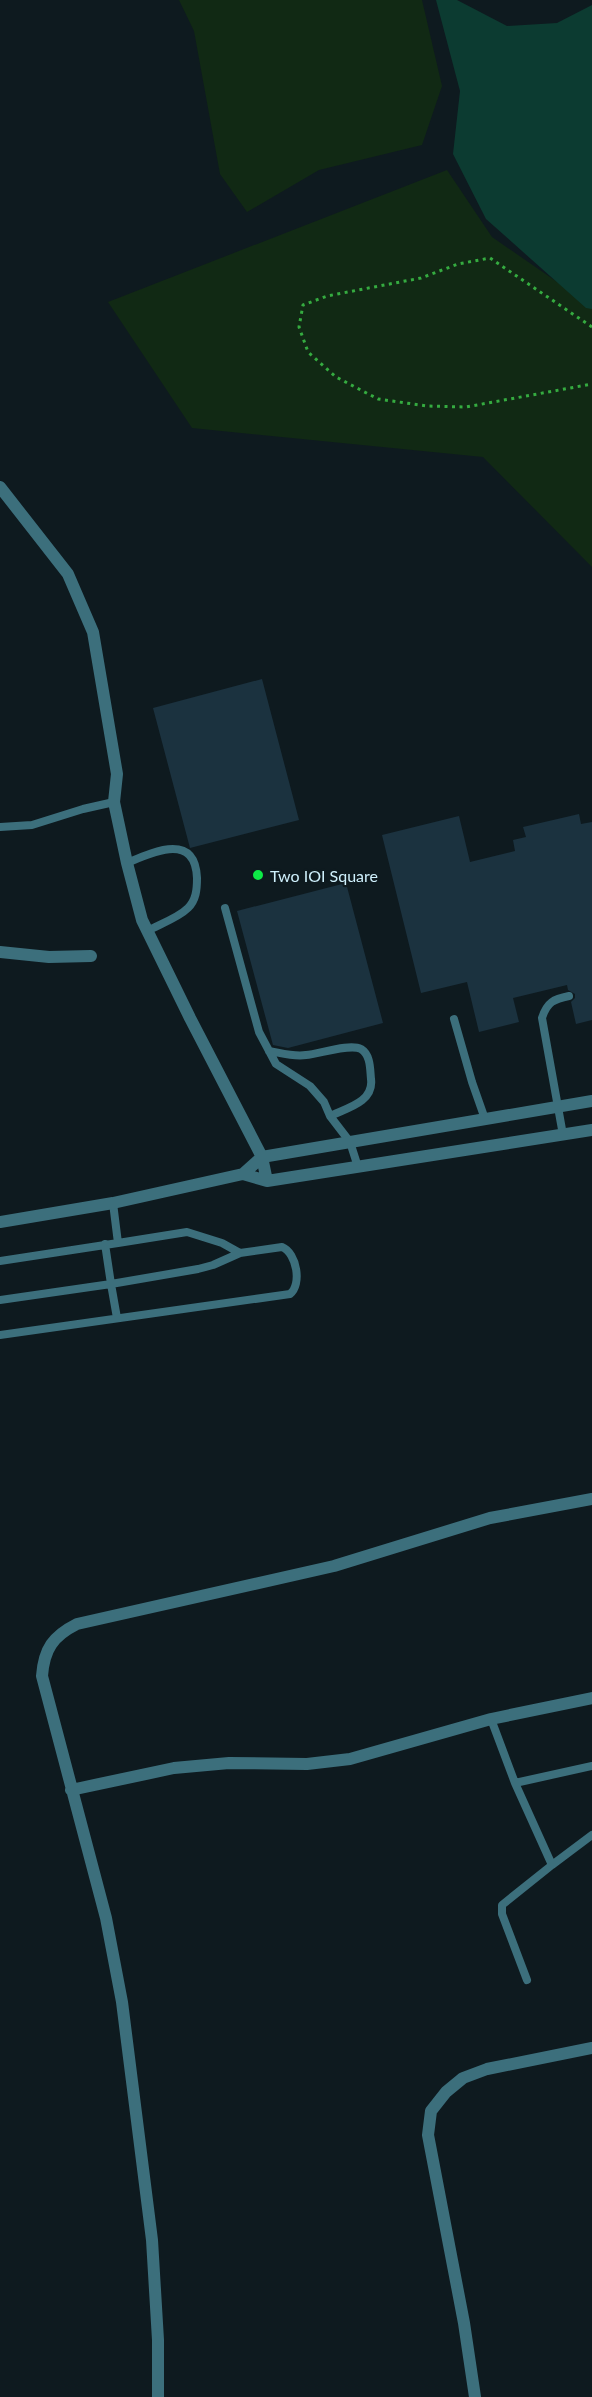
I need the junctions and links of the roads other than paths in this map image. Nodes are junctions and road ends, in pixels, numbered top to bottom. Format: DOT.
graph roads {
  1 [pos="0,487"];
  2 [pos="114,802"];
  3 [pos="0,827"];
  4 [pos="127,863"];
  5 [pos="225,908"];
  6 [pos="147,931"];
  7 [pos="0,952"];
  8 [pos="91,956"];
  9 [pos="569,996"];
  10 [pos="454,1019"];
  11 [pos="269,1051"];
  12 [pos="592,1101"];
  13 [pos="559,1106"];
  14 [pos="330,1116"];
  15 [pos="485,1119"];
  16 [pos="592,1130"];
  17 [pos="563,1135"];
  18 [pos="350,1142"];
  19 [pos="262,1157"];
  20 [pos="358,1167"];
  21 [pos="243,1174"];
  22 [pos="267,1181"];
  23 [pos="113,1203"];
  24 [pos="0,1222"];
  25 [pos="118,1243"];
  26 [pos="105,1244"];
  27 [pos="240,1253"];
  28 [pos="0,1261"];
  29 [pos="111,1284"];
  30 [pos="0,1300"];
  31 [pos="117,1318"];
  32 [pos="0,1335"];
  33 [pos="592,1499"];
  34 [pos="592,1698"];
  35 [pos="491,1719"];
  36 [pos="592,1766"];
  37 [pos="515,1783"];
  38 [pos="71,1790"];
  39 [pos="592,1835"];
  40 [pos="552,1865"];
  41 [pos="527,1980"];
  42 [pos="592,2048"];
  43 [pos="158,2397"];
  44 [pos="475,2397"];
  1 -- 2 [label="street"];
  2 -- 3 [label="lane"];
  2 -- 4 [label="street"];
  4 -- 6 [label="street"];
  4 -- 6 [label="lane"];
  5 -- 11 [label="lane"];
  6 -- 19 [label="street"];
  7 -- 8 [label="street"];
  9 -- 13 [label="lane"];
  10 -- 15 [label="lane"];
  11 -- 14 [label="lane"];
  11 -- 14 [label="lane"];
  12 -- 13 [label="street"];
  13 -- 15 [label="street"];
  13 -- 17 [label="lane"];
  14 -- 18 [label="lane"];
  15 -- 18 [label="street"];
  16 -- 17 [label="street"];
  17 -- 20 [label="street"];
  18 -- 19 [label="street"];
  18 -- 20 [label="lane"];
  19 -- 21 [label="street"];
  19 -- 22 [label="street"];
  20 -- 22 [label="street"];
  21 -- 22 [label="street"];
  21 -- 23 [label="street"];
  23 -- 24 [label="street"];
  23 -- 25 [label="lane"];
  25 -- 26 [label="lane"];
  25 -- 27 [label="lane"];
  26 -- 28 [label="lane"];
  26 -- 29 [label="lane"];
  27 -- 29 [label="lane"];
  27 -- 31 [label="lane"];
  29 -- 30 [label="lane"];
  29 -- 31 [label="lane"];
  31 -- 32 [label="lane"];
  33 -- 38 [label="street"];
  34 -- 35 [label="street"];
  35 -- 37 [label="lane"];
  35 -- 38 [label="street"];
  36 -- 37 [label="lane"];
  37 -- 40 [label="lane"];
  38 -- 43 [label="street"];
  39 -- 40 [label="lane"];
  40 -- 41 [label="lane"];
  42 -- 44 [label="street"];
}
